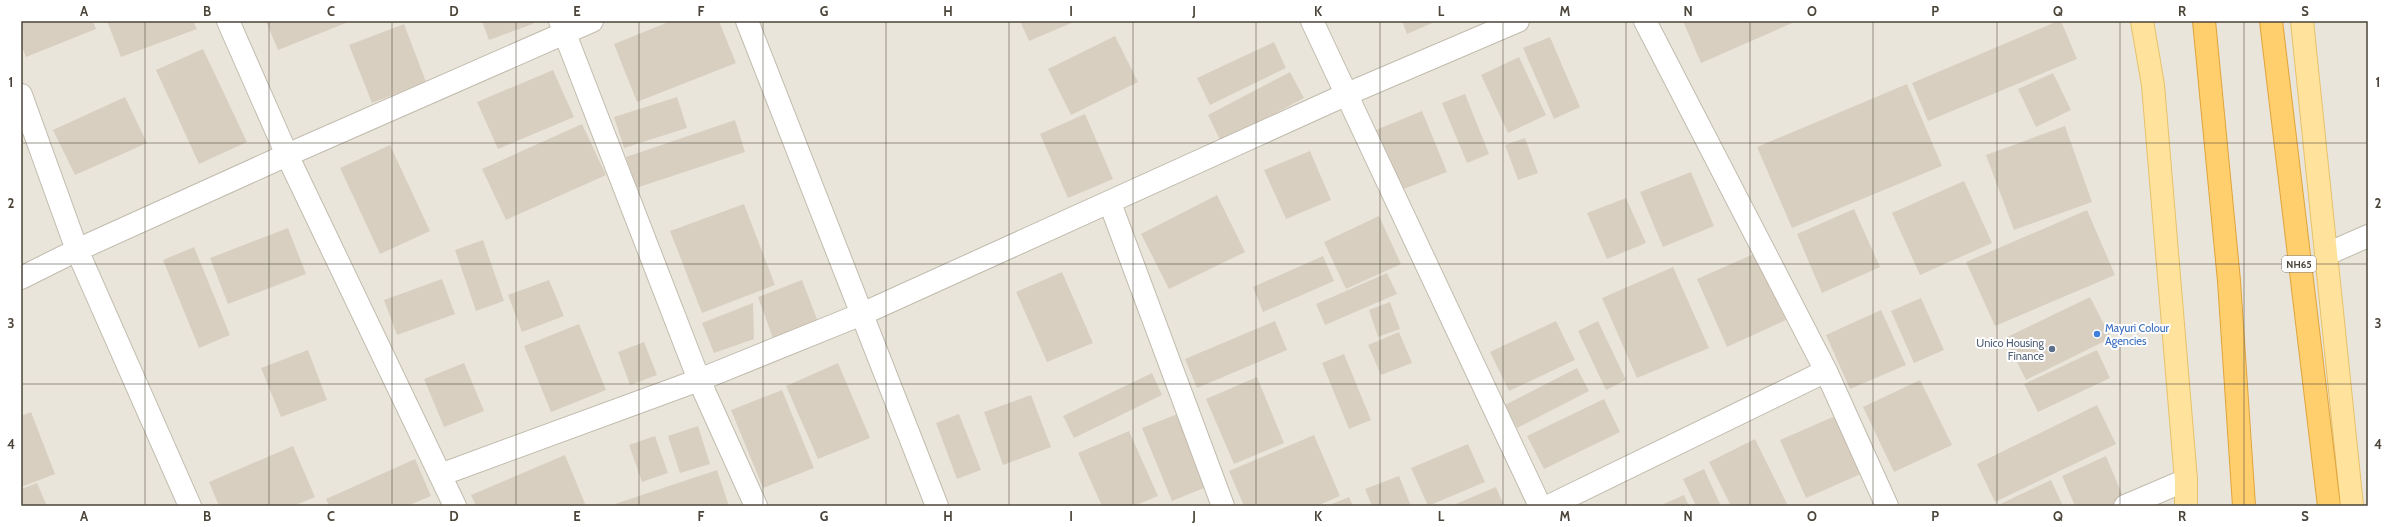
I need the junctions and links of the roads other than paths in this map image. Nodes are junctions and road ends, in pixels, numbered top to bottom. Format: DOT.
graph roads {
  1 [pos="228,21"];
  2 [pos="592,21"];
  3 [pos="747,21"];
  4 [pos="1312,21"];
  5 [pos="1518,21"];
  6 [pos="1645,21"];
  7 [pos="2142,21"];
  8 [pos="2204,21"];
  9 [pos="2271,21"];
  10 [pos="2302,21"];
  11 [pos="562,28"];
  12 [pos="21,95"];
  13 [pos="1345,95"];
  14 [pos="287,155"];
  15 [pos="1110,203"];
  16 [pos="2368,236"];
  17 [pos="77,250"];
  18 [pos="2327,254"];
  19 [pos="21,278"];
  20 [pos="862,314"];
  21 [pos="1826,371"];
  22 [pos="699,380"];
  23 [pos="440,475"];
  24 [pos="2186,480"];
  25 [pos="190,506"];
  26 [pos="455,506"];
  27 [pos="756,506"];
  28 [pos="937,506"];
  29 [pos="1222,506"];
  30 [pos="1540,506"];
  31 [pos="1549,506"];
  32 [pos="1887,506"];
  33 [pos="2125,506"];
  34 [pos="2186,506"];
  35 [pos="2244,506"];
  36 [pos="2329,506"];
  37 [pos="2352,506"];
  1 -- 14 [label="street"];
  2 -- 11 [label="street"];
  3 -- 20 [label="street"];
  4 -- 13 [label="street"];
  5 -- 13 [label="street"];
  6 -- 21 [label="street"];
  7 -- 24 [label="main road"];
  8 -- 35 [label="highway"];
  9 -- 36 [label="highway, NH65"];
  10 -- 18 [label="main road"];
  11 -- 14 [label="street"];
  11 -- 22 [label="street"];
  12 -- 17 [label="street"];
  13 -- 15 [label="street"];
  13 -- 30 [label="street"];
  14 -- 17 [label="street"];
  14 -- 23 [label="street"];
  15 -- 20 [label="street"];
  15 -- 29 [label="street"];
  16 -- 18 [label="street"];
  17 -- 19 [label="street"];
  17 -- 25 [label="street"];
  18 -- 37 [label="main road"];
  20 -- 22 [label="street"];
  20 -- 28 [label="street"];
  21 -- 31 [label="street"];
  21 -- 32 [label="street"];
  22 -- 23 [label="street"];
  22 -- 27 [label="street"];
  23 -- 26 [label="street"];
  24 -- 33 [label="street"];
  24 -- 34 [label="main road"];
}
